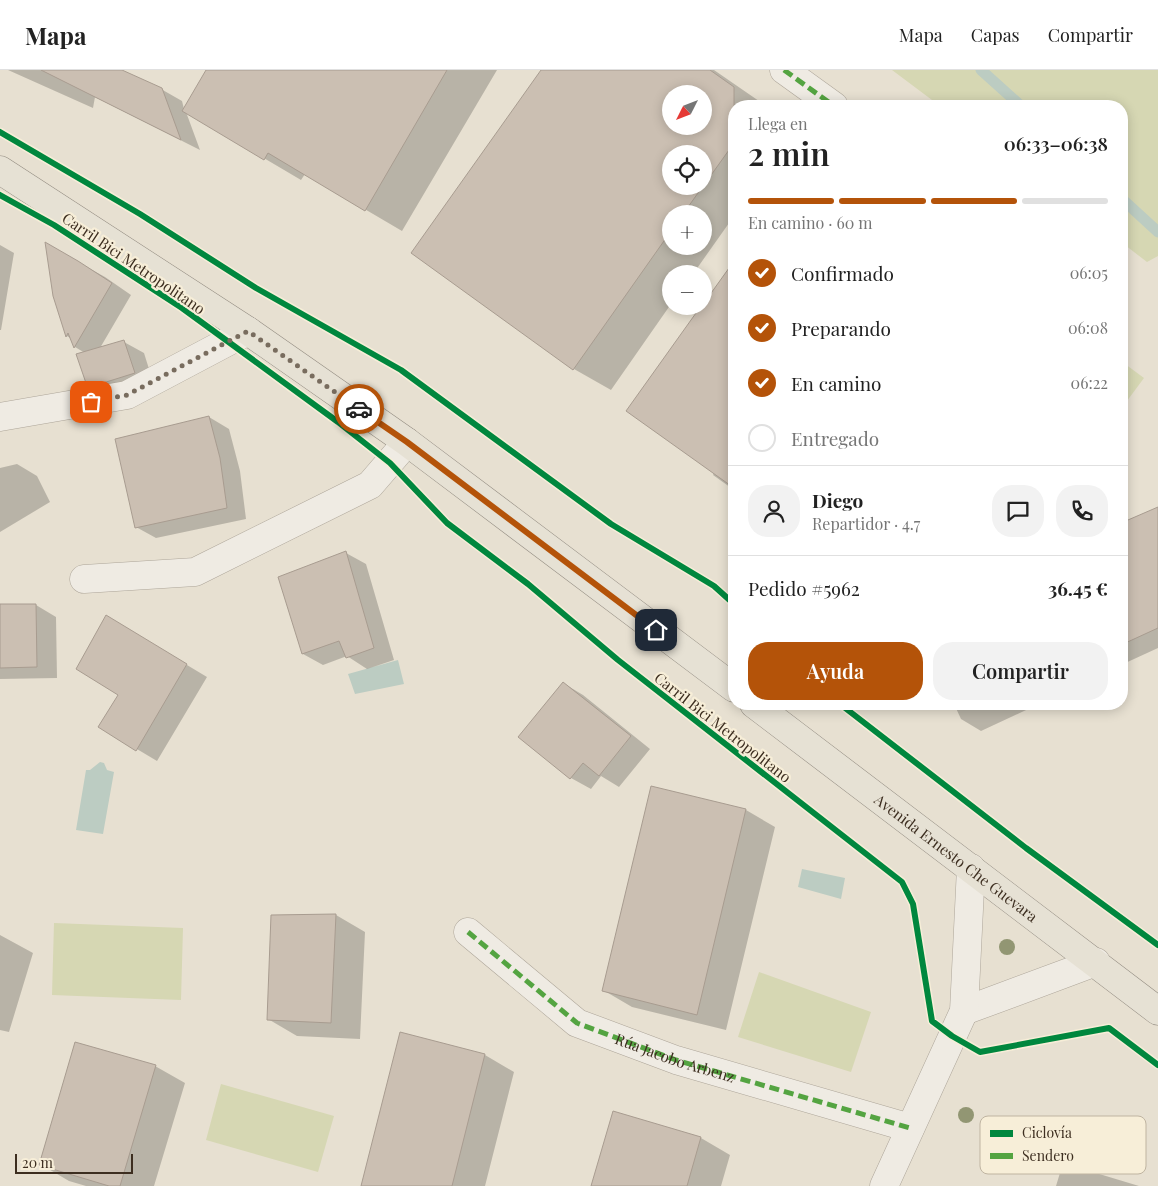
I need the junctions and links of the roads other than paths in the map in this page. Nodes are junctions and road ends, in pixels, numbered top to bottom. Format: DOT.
graph roads {
  1 [pos="784,70"];
  2 [pos="826,100"];
  3 [pos="0,170"];
  4 [pos="248,331"];
  5 [pos="0,417"];
  6 [pos="407,442"];
  7 [pos="84,579"];
  8 [pos="728,683"];
  9 [pos="762,710"];
  10 [pos="972,868"];
  11 [pos="468,932"];
  12 [pos="1096,962"];
  13 [pos="964,1011"];
  14 [pos="1158,1011"];
  15 [pos="910,1128"];
  16 [pos="884,1186"];
  1 -- 2 [label="street"];
  3 -- 4 [label="main road"];
  4 -- 5 [label="street"];
  4 -- 6 [label="main road"];
  6 -- 7 [label="street"];
  6 -- 8 [label="main road"];
  9 -- 10 [label="main road, Avenida Ernesto Che Guevara"];
  10 -- 12 [label="main road, Avenida Ernesto Che Guevara"];
  10 -- 13 [label="street"];
  11 -- 15 [label="street, Rúa Jacobo Arbenz"];
  12 -- 13 [label="street"];
  12 -- 14 [label="main road, Avenida Ernesto Che Guevara"];
  13 -- 15 [label="street"];
  15 -- 16 [label="street"];
}
